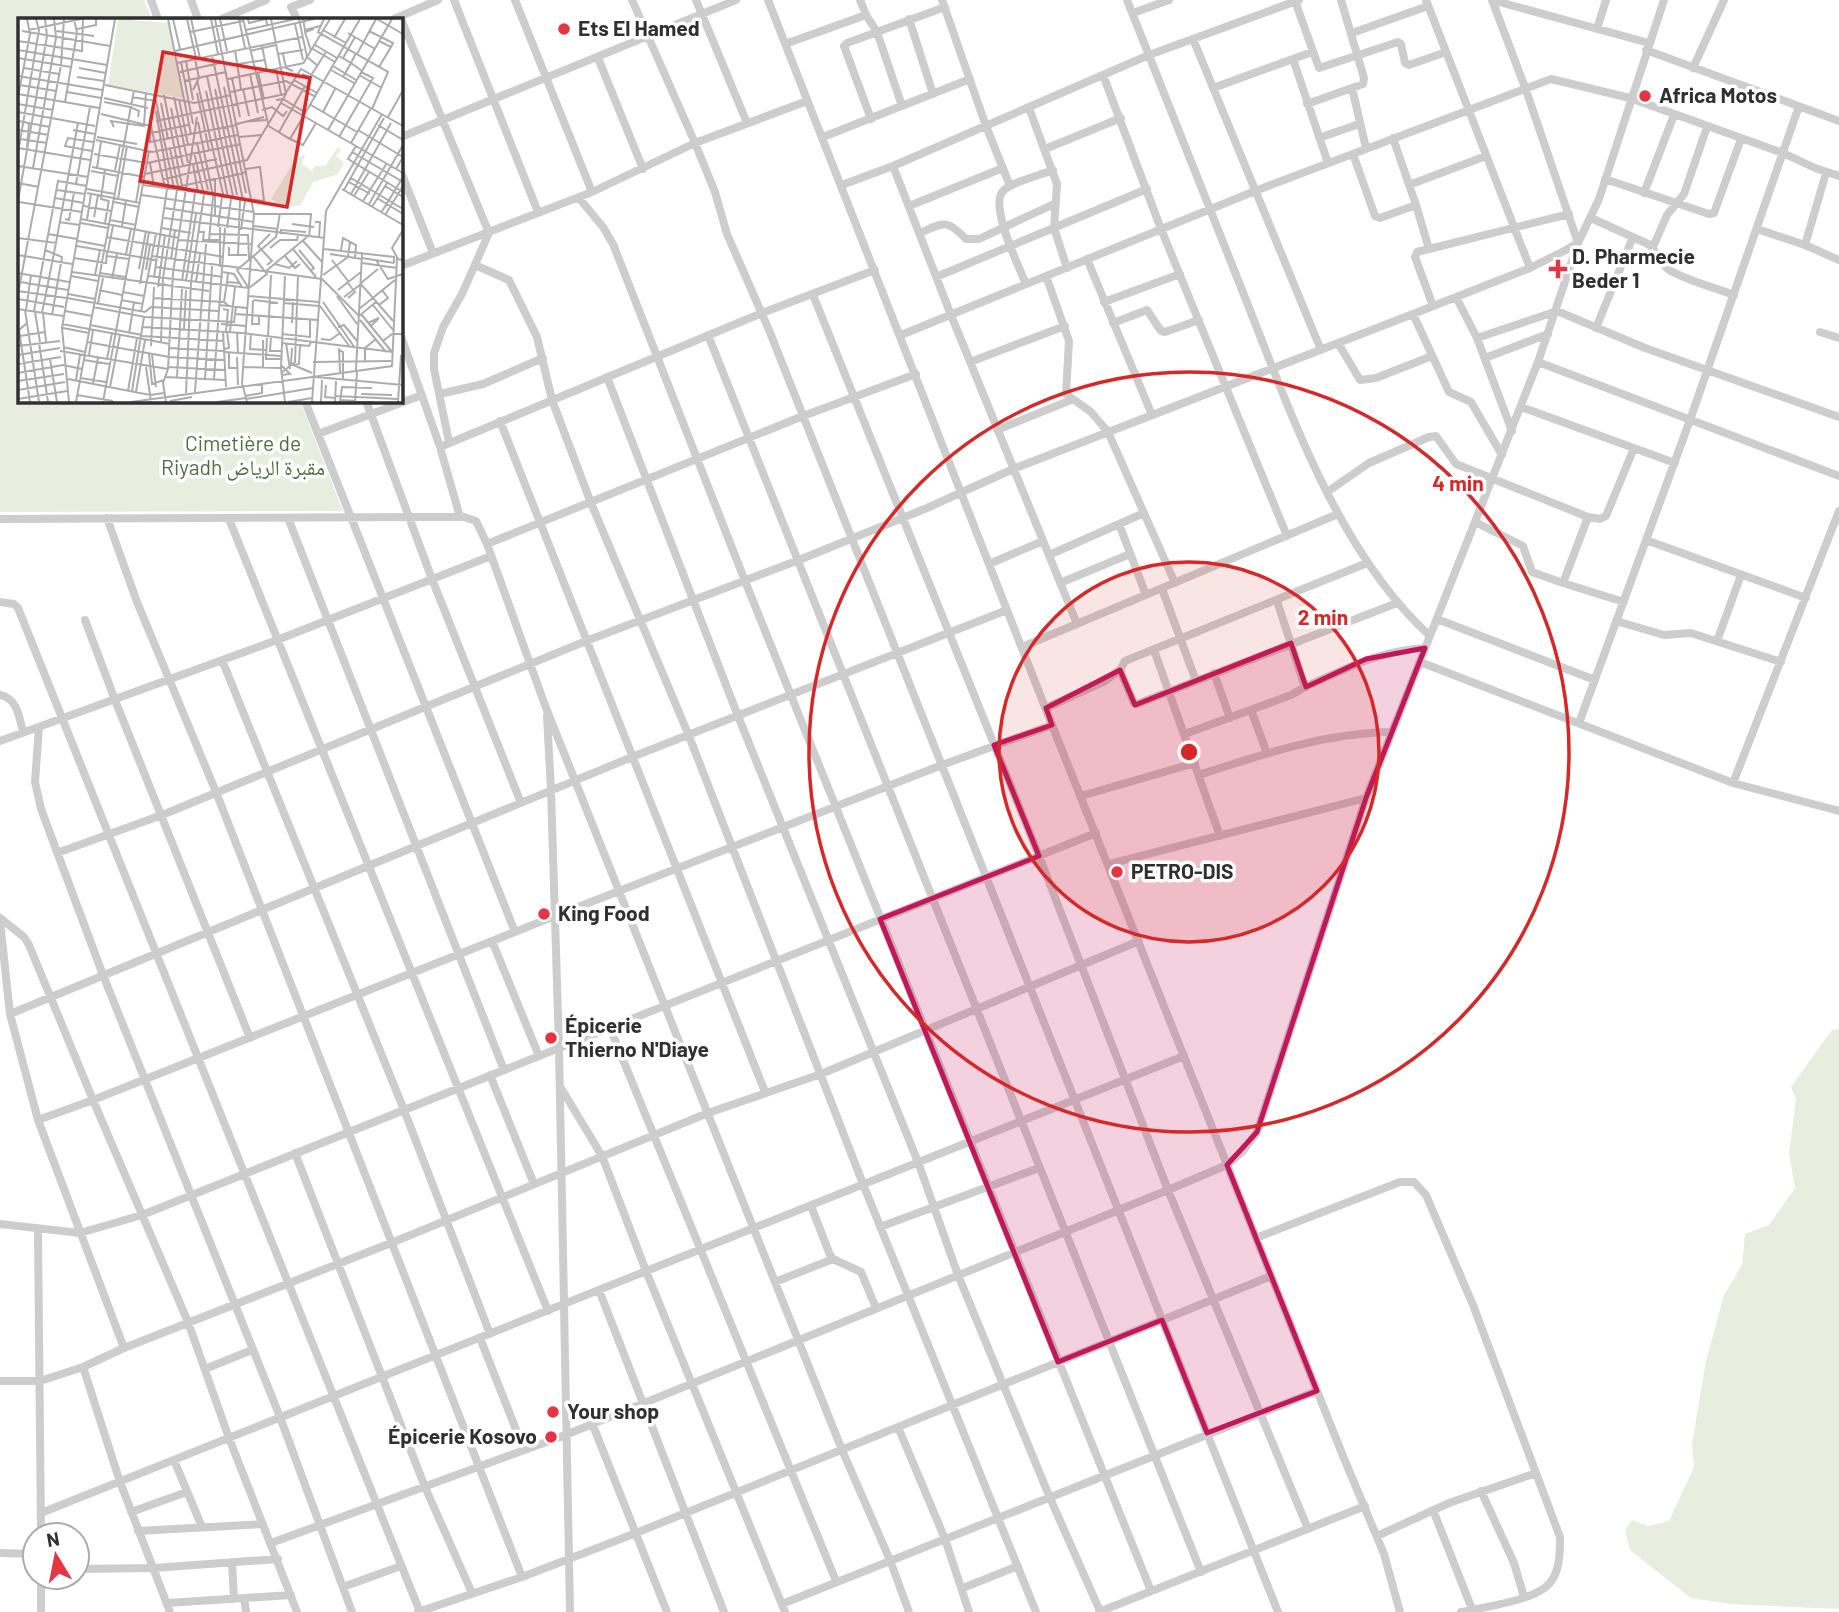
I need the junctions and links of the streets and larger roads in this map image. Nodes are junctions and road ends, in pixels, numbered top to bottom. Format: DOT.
graph roads {
  1 [pos="152,0"];
  2 [pos="191,0"];
  3 [pos="267,0"];
  4 [pos="310,0"];
  5 [pos="408,0"];
  6 [pos="438,0"];
  7 [pos="454,0"];
  8 [pos="515,0"];
  9 [pos="632,0"];
  10 [pos="696,0"];
  11 [pos="736,0"];
  12 [pos="860,0"];
  13 [pos="1127,0"];
  14 [pos="1169,0"];
  15 [pos="1341,0"];
  16 [pos="1492,0"];
  17 [pos="1606,0"];
  18 [pos="1664,0"];
  19 [pos="1724,0"];
  20 [pos="770,1"];
  21 [pos="1297,1"];
  22 [pos="943,3"];
  23 [pos="1427,3"];
  24 [pos="289,4"];
  25 [pos="244,10"];
  26 [pos="412,11"];
  27 [pos="1133,13"];
  28 [pos="702,14"];
  29 [pos="866,15"];
  30 [pos="158,18"];
  31 [pos="198,18"];
  32 [pos="224,18"];
  33 [pos="248,18"];
  34 [pos="401,18"];
  35 [pos="909,19"];
  36 [pos="402,26"];
  37 [pos="1597,29"];
  38 [pos="877,32"];
  39 [pos="1352,33"];
  40 [pos="648,37"];
  41 [pos="1193,39"];
  42 [pos="785,44"];
  43 [pos="1648,46"];
  44 [pos="1312,52"];
  45 [pos="1446,52"];
  46 [pos="1149,55"];
  47 [pos="1358,55"];
  48 [pos="597,58"];
  49 [pos="1293,59"];
  50 [pos="1693,68"];
  51 [pos="1103,75"];
  52 [pos="546,79"];
  53 [pos="970,79"];
  54 [pos="1213,88"];
  55 [pos="1352,88"];
  56 [pos="1526,90"];
  57 [pos="933,94"];
  58 [pos="1630,98"];
  59 [pos="493,100"];
  60 [pos="807,101"];
  61 [pos="1307,103"];
  62 [pos="902,106"];
  63 [pos="1799,106"];
  64 [pos="1029,108"];
  65 [pos="1468,112"];
  66 [pos="1674,114"];
  67 [pos="1121,118"];
  68 [pos="444,119"];
  69 [pos="871,120"];
  70 [pos="1839,121"];
  71 [pos="747,124"];
  72 [pos="1360,124"];
  73 [pos="986,126"];
  74 [pos="1707,127"];
  75 [pos="402,137"];
  76 [pos="822,137"];
  77 [pos="1319,138"];
  78 [pos="1394,138"];
  79 [pos="1741,138"];
  80 [pos="695,143"];
  81 [pos="1366,148"];
  82 [pos="1045,149"];
  83 [pos="1353,153"];
  84 [pos="1783,153"];
  85 [pos="1486,156"];
  86 [pos="1328,163"];
  87 [pos="893,166"];
  88 [pos="1003,168"];
  89 [pos="643,169"];
  90 [pos="1053,170"];
  91 [pos="1826,173"];
  92 [pos="402,175"];
  93 [pos="1839,176"];
  94 [pos="1605,179"];
  95 [pos="842,185"];
  96 [pos="1409,185"];
  97 [pos="1010,186"];
  98 [pos="1147,189"];
  99 [pos="1255,191"];
  100 [pos="592,192"];
  101 [pos="1644,193"];
  102 [pos="579,198"];
  103 [pos="1056,203"];
  104 [pos="1678,204"];
  105 [pos="1416,205"];
  106 [pos="909,206"];
  107 [pos="1210,209"];
  108 [pos="538,212"];
  109 [pos="1569,214"];
  110 [pos="1591,218"];
  111 [pos="1004,227"];
  112 [pos="1054,228"];
  113 [pos="1161,229"];
  114 [pos="1514,229"];
  115 [pos="1757,229"];
  116 [pos="489,233"];
  117 [pos="919,233"];
  118 [pos="1633,237"];
  119 [pos="1578,243"];
  120 [pos="1805,244"];
  121 [pos="1010,245"];
  122 [pos="1653,247"];
  123 [pos="1430,249"];
  124 [pos="433,253"];
  125 [pos="1087,259"];
  126 [pos="1839,260"];
  127 [pos="475,265"];
  128 [pos="402,267"];
  129 [pos="1067,268"];
  130 [pos="1530,268"];
  131 [pos="875,270"];
  132 [pos="1180,274"];
  133 [pos="936,276"];
  134 [pos="1046,276"];
  135 [pos="1026,284"];
  136 [pos="813,295"];
  137 [pos="1734,295"];
  138 [pos="1455,297"];
  139 [pos="1104,302"];
  140 [pos="1433,306"];
  141 [pos="1557,311"];
  142 [pos="762,313"];
  143 [pos="1413,314"];
  144 [pos="951,315"];
  145 [pos="1199,320"];
  146 [pos="1113,323"];
  147 [pos="1065,326"];
  148 [pos="1597,328"];
  149 [pos="1820,332"];
  150 [pos="1548,334"];
  151 [pos="708,335"];
  152 [pos="901,335"];
  153 [pos="1477,338"];
  154 [pos="1839,338"];
  155 [pos="402,339"];
  156 [pos="1338,343"];
  157 [pos="1321,350"];
  158 [pos="657,356"];
  159 [pos="1432,356"];
  160 [pos="543,358"];
  161 [pos="1485,358"];
  162 [pos="970,362"];
  163 [pos="1538,362"];
  164 [pos="1272,367"];
  165 [pos="1707,371"];
  166 [pos="916,374"];
  167 [pos="607,377"];
  168 [pos="1225,386"];
  169 [pos="440,394"];
  170 [pos="422,395"];
  171 [pos="854,398"];
  172 [pos="552,400"];
  173 [pos="1072,400"];
  174 [pos="305,402"];
  175 [pos="366,402"];
  176 [pos="1521,407"];
  177 [pos="372,414"];
  178 [pos="1152,415"];
  179 [pos="803,416"];
  180 [pos="1839,417"];
  181 [pos="1690,420"];
  182 [pos="500,421"];
  183 [pos="997,430"];
  184 [pos="1511,431"];
  185 [pos="1108,432"];
  186 [pos="318,434"];
  187 [pos="749,438"];
  188 [pos="449,442"];
  189 [pos="440,447"];
  190 [pos="1634,448"];
  191 [pos="1502,455"];
  192 [pos="698,458"];
  193 [pos="1675,463"];
  194 [pos="1013,469"];
  195 [pos="1839,476"];
  196 [pos="648,479"];
  197 [pos="1492,479"];
  198 [pos="1327,492"];
  199 [pos="961,493"];
  200 [pos="591,503"];
  201 [pos="1839,511"];
  202 [pos="1143,513"];
  203 [pos="1338,514"];
  204 [pos="350,517"];
  205 [pos="411,517"];
  206 [pos="460,517"];
  207 [pos="1588,517"];
  208 [pos="107,518"];
  209 [pos="288,518"];
  210 [pos="0,519"];
  211 [pos="229,519"];
  212 [pos="902,519"];
  213 [pos="538,522"];
  214 [pos="1475,522"];
  215 [pos="1119,524"];
  216 [pos="1287,536"];
  217 [pos="852,538"];
  218 [pos="1646,540"];
  219 [pos="1043,541"];
  220 [pos="487,544"];
  221 [pos="1130,554"];
  222 [pos="1049,555"];
  223 [pos="491,556"];
  224 [pos="799,560"];
  225 [pos="1367,563"];
  226 [pos="989,564"];
  227 [pos="1741,575"];
  228 [pos="432,579"];
  229 [pos="745,580"];
  230 [pos="1060,583"];
  231 [pos="1175,583"];
  232 [pos="1563,583"];
  233 [pos="1162,589"];
  234 [pos="1146,595"];
  235 [pos="1806,598"];
  236 [pos="383,599"];
  237 [pos="694,600"];
  238 [pos="1277,601"];
  239 [pos="0,602"];
  240 [pos="1624,602"];
  241 [pos="1397,603"];
  242 [pos="1007,610"];
  243 [pos="1437,619"];
  244 [pos="85,620"];
  245 [pos="329,620"];
  246 [pos="640,621"];
  247 [pos="1616,621"];
  248 [pos="1077,624"];
  249 [pos="949,634"];
  250 [pos="1430,636"];
  251 [pos="1181,639"];
  252 [pos="277,640"];
  253 [pos="586,641"];
  254 [pos="1717,641"];
  255 [pos="1291,643"];
  256 [pos="1022,647"];
  257 [pos="1425,648"];
  258 [pos="1154,650"];
  259 [pos="898,653"];
  260 [pos="222,660"];
  261 [pos="1420,662"];
  262 [pos="1781,662"];
  263 [pos="531,663"];
  264 [pos="1120,670"];
  265 [pos="1214,673"];
  266 [pos="842,676"];
  267 [pos="169,679"];
  268 [pos="1595,680"];
  269 [pos="1196,681"];
  270 [pos="474,686"];
  271 [pos="1305,687"];
  272 [pos="1170,691"];
  273 [pos="0,695"];
  274 [pos="791,695"];
  275 [pos="115,700"];
  276 [pos="425,706"];
  277 [pos="546,708"];
  278 [pos="1046,708"];
  279 [pos="1251,710"];
  280 [pos="738,716"];
  281 [pos="1230,718"];
  282 [pos="62,719"];
  283 [pos="1578,723"];
  284 [pos="1052,724"];
  285 [pos="39,727"];
  286 [pos="372,728"];
  287 [pos="23,732"];
  288 [pos="1392,732"];
  289 [pos="1185,734"];
  290 [pos="689,736"];
  291 [pos="0,741"];
  292 [pos="994,746"];
  293 [pos="321,749"];
  294 [pos="1267,752"];
  295 [pos="632,757"];
  296 [pos="1195,763"];
  297 [pos="942,765"];
  298 [pos="267,771"];
  299 [pos="1199,775"];
  300 [pos="576,780"];
  301 [pos="1733,783"];
  302 [pos="888,787"];
  303 [pos="551,790"];
  304 [pos="216,792"];
  305 [pos="1081,796"];
  306 [pos="1366,798"];
  307 [pos="521,803"];
  308 [pos="836,807"];
  309 [pos="1839,811"];
  310 [pos="162,815"];
  311 [pos="472,823"];
  312 [pos="783,828"];
  313 [pos="1096,834"];
  314 [pos="108,835"];
  315 [pos="1220,836"];
  316 [pos="418,846"];
  317 [pos="732,847"];
  318 [pos="57,853"];
  319 [pos="1039,856"];
  320 [pos="1109,864"];
  321 [pos="369,866"];
  322 [pos="677,869"];
  323 [pos="986,877"];
  324 [pos="314,889"];
  325 [pos="621,891"];
  326 [pos="932,898"];
  327 [pos="262,910"];
  328 [pos="555,916"];
  329 [pos="0,919"];
  330 [pos="880,919"];
  331 [pos="209,932"];
  332 [pos="515,932"];
  333 [pos="492,941"];
  334 [pos="827,941"];
  335 [pos="1139,941"];
  336 [pos="156,954"];
  337 [pos="460,954"];
  338 [pos="777,961"];
  339 [pos="1082,966"];
  340 [pos="412,973"];
  341 [pos="103,975"];
  342 [pos="722,983"];
  343 [pos="1030,987"];
  344 [pos="357,995"];
  345 [pos="50,997"];
  346 [pos="666,1005"];
  347 [pos="976,1010"];
  348 [pos="10,1014"];
  349 [pos="303,1017"];
  350 [pos="610,1028"];
  351 [pos="925,1031"];
  352 [pos="250,1038"];
  353 [pos="559,1048"];
  354 [pos="873,1052"];
  355 [pos="538,1056"];
  356 [pos="1184,1056"];
  357 [pos="198,1059"];
  358 [pos="504,1070"];
  359 [pos="821,1074"];
  360 [pos="490,1075"];
  361 [pos="1126,1078"];
  362 [pos="146,1079"];
  363 [pos="559,1085"];
  364 [pos="458,1088"];
  365 [pos="765,1092"];
  366 [pos="1075,1099"];
  367 [pos="93,1101"];
  368 [pos="404,1110"];
  369 [pos="708,1113"];
  370 [pos="38,1120"];
  371 [pos="1020,1121"];
  372 [pos="348,1132"];
  373 [pos="653,1135"];
  374 [pos="969,1142"];
  375 [pos="295,1153"];
  376 [pos="603,1156"];
  377 [pos="918,1162"];
  378 [pos="1227,1166"];
  379 [pos="1040,1168"];
  380 [pos="561,1173"];
  381 [pos="244,1174"];
  382 [pos="534,1184"];
  383 [pos="863,1184"];
  384 [pos="987,1186"];
  385 [pos="1168,1190"];
  386 [pos="191,1195"];
  387 [pos="502,1197"];
  388 [pos="811,1206"];
  389 [pos="934,1207"];
  390 [pos="1118,1210"];
  391 [pos="142,1215"];
  392 [pos="446,1220"];
  393 [pos="0,1224"];
  394 [pos="880,1227"];
  395 [pos="754,1228"];
  396 [pos="38,1230"];
  397 [pos="1066,1231"];
  398 [pos="80,1233"];
  399 [pos="1256,1238"];
  400 [pos="391,1243"];
  401 [pos="701,1249"];
  402 [pos="1014,1252"];
  403 [pos="833,1259"];
  404 [pos="339,1263"];
  405 [pos="646,1271"];
  406 [pos="958,1275"];
  407 [pos="1271,1276"];
  408 [pos="775,1282"];
  409 [pos="288,1283"];
  410 [pos="600,1290"];
  411 [pos="908,1295"];
  412 [pos="1214,1298"];
  413 [pos="565,1304"];
  414 [pos="234,1305"];
  415 [pos="876,1308"];
  416 [pos="548,1311"];
  417 [pos="1162,1320"];
  418 [pos="188,1322"];
  419 [pos="490,1334"];
  420 [pos="480,1338"];
  421 [pos="799,1340"];
  422 [pos="1108,1341"];
  423 [pos="124,1348"];
  424 [pos="252,1350"];
  425 [pos="435,1355"];
  426 [pos="747,1360"];
  427 [pos="1058,1362"];
  428 [pos="83,1367"];
  429 [pos="205,1369"];
  430 [pos="383,1376"];
  431 [pos="0,1381"];
  432 [pos="40,1381"];
  433 [pos="692,1383"];
  434 [pos="1002,1385"];
  435 [pos="1317,1391"];
  436 [pos="333,1396"];
  437 [pos="643,1402"];
  438 [pos="952,1405"];
  439 [pos="1259,1412"];
  440 [pos="280,1417"];
  441 [pos="592,1423"];
  442 [pos="898,1427"];
  443 [pos="1207,1433"];
  444 [pos="568,1434"];
  445 [pos="229,1438"];
  446 [pos="524,1450"];
  447 [pos="842,1450"];
  448 [pos="1154,1455"];
  449 [pos="174,1460"];
  450 [pos="478,1466"];
  451 [pos="792,1471"];
  452 [pos="1536,1473"];
  453 [pos="1103,1476"];
  454 [pos="120,1482"];
  455 [pos="425,1486"];
  456 [pos="1480,1491"];
  457 [pos="187,1492"];
  458 [pos="737,1493"];
  459 [pos="1049,1498"];
  460 [pos="377,1504"];
  461 [pos="1365,1506"];
  462 [pos="1433,1510"];
  463 [pos="131,1512"];
  464 [pos="41,1513"];
  465 [pos="685,1514"];
  466 [pos="998,1519"];
  467 [pos="41,1521"];
  468 [pos="264,1524"];
  469 [pos="320,1526"];
  470 [pos="202,1527"];
  471 [pos="1308,1530"];
  472 [pos="138,1531"];
  473 [pos="636,1533"];
  474 [pos="1377,1536"];
  475 [pos="945,1539"];
  476 [pos="271,1543"];
  477 [pos="1253,1550"];
  478 [pos="0,1553"];
  479 [pos="21,1554"];
  480 [pos="278,1559"];
  481 [pos="570,1559"];
  482 [pos="890,1560"];
  483 [pos="232,1562"];
  484 [pos="401,1566"];
  485 [pos="1018,1566"];
  486 [pos="154,1568"];
  487 [pos="91,1569"];
  488 [pos="1200,1572"];
  489 [pos="522,1577"];
  490 [pos="836,1581"];
  491 [pos="343,1587"];
  492 [pos="962,1588"];
  493 [pos="41,1591"];
  494 [pos="1151,1591"];
  495 [pos="472,1594"];
  496 [pos="290,1595"];
  497 [pos="1524,1597"];
  498 [pos="244,1598"];
  499 [pos="234,1599"];
  500 [pos="168,1608"];
  501 [pos="784,1608"];
  502 [pos="1472,1609"];
  503 [pos="41,1612"];
  504 [pos="246,1612"];
  505 [pos="297,1612"];
  506 [pos="352,1612"];
  507 [pos="419,1612"];
  508 [pos="570,1612"];
  509 [pos="667,1612"];
  510 [pos="724,1612"];
  511 [pos="909,1612"];
  512 [pos="969,1612"];
  513 [pos="1036,1612"];
  514 [pos="1100,1612"];
  515 [pos="1278,1612"];
  516 [pos="1400,1612"];
  517 [pos="1461,1612"];
  1 -- 30 [label="street"];
  2 -- 31 [label="street"];
  3 -- 25 [label="street"];
  4 -- 24 [label="street"];
  5 -- 26 [label="street"];
  6 -- 26 [label="street"];
  7 -- 59 [label="street"];
  8 -- 52 [label="street"];
  9 -- 40 [label="street"];
  10 -- 28 [label="street"];
  11 -- 28 [label="street"];
  12 -- 29 [label="street"];
  13 -- 27 [label="street"];
  14 -- 27 [label="street"];
  15 -- 39 [label="street"];
  16 -- 37 [label="street"];
  16 -- 56 [label="street"];
  17 -- 37 [label="street"];
  18 -- 43 [label="street"];
  19 -- 50 [label="street"];
  20 -- 42 [label="street"];
  21 -- 41 [label="street"];
  21 -- 44 [label="street"];
  22 -- 35 [label="street"];
  22 -- 53 [label="street"];
  23 -- 39 [label="street"];
  23 -- 45 [label="street"];
  25 -- 32 [label="street"];
  25 -- 33 [label="street"];
  26 -- 34 [label="street"];
  27 -- 46 [label="street"];
  28 -- 40 [label="street"];
  28 -- 71 [label="street"];
  29 -- 38 [label="street"];
  29 -- 42 [label="street"];
  35 -- 38 [label="street"];
  35 -- 57 [label="street"];
  36 -- 68 [label="street"];
  37 -- 43 [label="street"];
  38 -- 62 [label="street"];
  38 -- 69 [label="street"];
  39 -- 47 [label="street"];
  40 -- 48 [label="street"];
  40 -- 80 [label="street"];
  41 -- 46 [label="street"];
  41 -- 54 [label="street"];
  42 -- 60 [label="street"];
  43 -- 50 [label="street"];
  43 -- 58 [label="street"];
  44 -- 47 [label="street"];
  44 -- 49 [label="street"];
  45 -- 47 [label="street"];
  45 -- 65 [label="street"];
  46 -- 51 [label="street"];
  46 -- 107 [label="street"];
  47 -- 55 [label="street"];
  48 -- 52 [label="street"];
  48 -- 89 [label="street"];
  49 -- 54 [label="street"];
  49 -- 61 [label="street"];
  50 -- 63 [label="street"];
  51 -- 64 [label="street"];
  51 -- 67 [label="street"];
  52 -- 59 [label="street"];
  52 -- 100 [label="street"];
  53 -- 57 [label="street"];
  53 -- 73 [label="street"];
  54 -- 99 [label="street"];
  55 -- 61 [label="street"];
  55 -- 72 [label="street"];
  56 -- 58 [label="street"];
  56 -- 65 [label="street"];
  56 -- 109 [label="street"];
  57 -- 62 [label="street"];
  58 -- 66 [label="street"];
  58 -- 94 [label="street"];
  59 -- 68 [label="street"];
  59 -- 108 [label="street"];
  60 -- 71 [label="street"];
  60 -- 76 [label="street"];
  61 -- 77 [label="street"];
  62 -- 69 [label="street"];
  63 -- 70 [label="street"];
  63 -- 84 [label="street"];
  64 -- 73 [label="street"];
  64 -- 82 [label="street"];
  65 -- 78 [label="street"];
  65 -- 85 [label="street"];
  66 -- 74 [label="street"];
  66 -- 101 [label="street"];
  67 -- 82 [label="street"];
  67 -- 98 [label="street"];
  68 -- 75 [label="street"];
  68 -- 116 [label="street"];
  69 -- 76 [label="street"];
  71 -- 80 [label="street"];
  72 -- 77 [label="street"];
  72 -- 81 [label="street"];
  73 -- 87 [label="street"];
  73 -- 88 [label="street"];
  74 -- 79 [label="street"];
  74 -- 104 [label="street"];
  76 -- 95 [label="street"];
  77 -- 86 [label="street"];
  78 -- 81 [label="street"];
  78 -- 96 [label="street"];
  79 -- 84 [label="street"];
  79 -- 104 [label="street"];
  80 -- 89 [label="street"];
  80 -- 142 [label="street"];
  81 -- 83 [label="street"];
  82 -- 90 [label="street"];
  83 -- 86 [label="street"];
  83 -- 105 [label="street"];
  84 -- 91 [label="street"];
  84 -- 115 [label="street"];
  85 -- 96 [label="street"];
  85 -- 114 [label="street"];
  86 -- 99 [label="street"];
  87 -- 95 [label="street"];
  87 -- 106 [label="street"];
  88 -- 97 [label="street"];
  88 -- 106 [label="street"];
  89 -- 100 [label="street"];
  90 -- 97 [label="street"];
  90 -- 103 [label="street"];
  91 -- 93 [label="street"];
  91 -- 120 [label="street"];
  92 -- 124 [label="street"];
  94 -- 101 [label="street"];
  94 -- 110 [label="street"];
  95 -- 131 [label="street"];
  96 -- 105 [label="street"];
  97 -- 111 [label="street"];
  98 -- 112 [label="street"];
  98 -- 113 [label="street"];
  99 -- 107 [label="street"];
  99 -- 157 [label="street"];
  100 -- 102 [label="street"];
  101 -- 104 [label="street"];
  102 -- 108 [label="street"];
  102 -- 158 [label="street"];
  103 -- 111 [label="street"];
  103 -- 112 [label="street"];
  104 -- 122 [label="street"];
  105 -- 123 [label="street"];
  106 -- 117 [label="street"];
  107 -- 113 [label="street"];
  107 -- 164 [label="street"];
  108 -- 116 [label="street"];
  109 -- 114 [label="street"];
  109 -- 119 [label="street"];
  110 -- 118 [label="street"];
  110 -- 119 [label="street"];
  111 -- 117 [label="street"];
  111 -- 121 [label="street"];
  112 -- 121 [label="street"];
  112 -- 129 [label="street"];
  113 -- 125 [label="street"];
  113 -- 132 [label="street"];
  114 -- 123 [label="street"];
  114 -- 130 [label="street"];
  115 -- 120 [label="street"];
  115 -- 137 [label="street"];
  116 -- 124 [label="street"];
  116 -- 127 [label="street"];
  117 -- 133 [label="street"];
  118 -- 122 [label="street"];
  118 -- 148 [label="street"];
  119 -- 130 [label="street"];
  119 -- 141 [label="street"];
  120 -- 126 [label="street"];
  121 -- 133 [label="street"];
  121 -- 135 [label="street"];
  122 -- 137 [label="street"];
  123 -- 140 [label="street"];
  124 -- 128 [label="street"];
  125 -- 129 [label="street"];
  125 -- 139 [label="street"];
  127 -- 160 [label="street"];
  127 -- 169 [label="street"];
  129 -- 134 [label="street"];
  130 -- 138 [label="street"];
  131 -- 136 [label="street"];
  131 -- 152 [label="street"];
  132 -- 139 [label="street"];
  132 -- 145 [label="street"];
  133 -- 144 [label="street"];
  134 -- 135 [label="street"];
  134 -- 147 [label="street"];
  135 -- 144 [label="street"];
  136 -- 142 [label="street"];
  136 -- 171 [label="street"];
  137 -- 165 [label="street"];
  138 -- 140 [label="street"];
  138 -- 153 [label="street"];
  139 -- 146 [label="street"];
  140 -- 143 [label="street"];
  141 -- 148 [label="street"];
  141 -- 150 [label="street"];
  141 -- 153 [label="street"];
  142 -- 151 [label="street"];
  142 -- 179 [label="street"];
  143 -- 156 [label="street"];
  143 -- 159 [label="street"];
  144 -- 152 [label="street"];
  144 -- 162 [label="street"];
  145 -- 146 [label="street"];
  145 -- 168 [label="street"];
  146 -- 178 [label="street"];
  147 -- 162 [label="street"];
  147 -- 173 [label="street"];
  148 -- 165 [label="street"];
  149 -- 154 [label="street"];
  150 -- 161 [label="street"];
  150 -- 163 [label="street"];
  151 -- 158 [label="street"];
  151 -- 187 [label="street"];
  152 -- 166 [label="street"];
  153 -- 161 [label="street"];
  155 -- 170 [label="street"];
  156 -- 157 [label="street"];
  156 -- 159 [label="street"];
  157 -- 164 [label="street"];
  158 -- 167 [label="street"];
  158 -- 192 [label="street"];
  159 -- 191 [label="street"];
  160 -- 169 [label="street"];
  160 -- 172 [label="street"];
  161 -- 184 [label="street"];
  162 -- 183 [label="street"];
  163 -- 176 [label="street"];
  163 -- 181 [label="street"];
  164 -- 168 [label="street"];
  164 -- 198 [label="street"];
  165 -- 180 [label="street"];
  165 -- 181 [label="street"];
  166 -- 171 [label="street"];
  166 -- 199 [label="street"];
  167 -- 172 [label="street"];
  167 -- 196 [label="street"];
  168 -- 178 [label="street"];
  168 -- 216 [label="street"];
  169 -- 188 [label="street"];
  170 -- 177 [label="street"];
  170 -- 189 [label="street"];
  171 -- 179 [label="street"];
  171 -- 212 [label="street"];
  172 -- 182 [label="street"];
  172 -- 200 [label="street"];
  173 -- 183 [label="street"];
  173 -- 185 [label="street"];
  174 -- 186 [label="street"];
  175 -- 177 [label="street"];
  176 -- 184 [label="street"];
  176 -- 190 [label="street"];
  177 -- 186 [label="street"];
  177 -- 205 [label="street"];
  178 -- 185 [label="street"];
  179 -- 187 [label="street"];
  179 -- 217 [label="street"];
  181 -- 193 [label="street"];
  181 -- 195 [label="street"];
  182 -- 188 [label="street"];
  182 -- 213 [label="street"];
  183 -- 194 [label="street"];
  184 -- 191 [label="street"];
  185 -- 194 [label="street"];
  185 -- 202 [label="street"];
  186 -- 204 [label="street"];
  187 -- 192 [label="street"];
  187 -- 224 [label="street"];
  188 -- 189 [label="street"];
  189 -- 206 [label="street"];
  190 -- 193 [label="street"];
  190 -- 207 [label="street"];
  191 -- 197 [label="street"];
  192 -- 196 [label="street"];
  192 -- 229 [label="street"];
  193 -- 218 [label="street"];
  194 -- 199 [label="street"];
  194 -- 219 [label="street"];
  196 -- 200 [label="street"];
  196 -- 237 [label="street"];
  197 -- 198 [label="street"];
  197 -- 207 [label="street"];
  197 -- 214 [label="street"];
  198 -- 203 [label="street"];
  199 -- 212 [label="street"];
  199 -- 226 [label="street"];
  200 -- 213 [label="street"];
  200 -- 246 [label="street"];
  201 -- 235 [label="street"];
  202 -- 215 [label="street"];
  202 -- 231 [label="street"];
  203 -- 216 [label="street"];
  203 -- 225 [label="street"];
  204 -- 205 [label="street"];
  204 -- 209 [label="street"];
  204 -- 236 [label="street"];
  205 -- 206 [label="street"];
  205 -- 228 [label="street"];
  206 -- 220 [label="street"];
  207 -- 232 [label="street"];
  208 -- 210 [label="street"];
  208 -- 211 [label="street"];
  208 -- 267 [label="street"];
  209 -- 211 [label="street"];
  209 -- 245 [label="street"];
  211 -- 252 [label="street"];
  212 -- 217 [label="street"];
  212 -- 249 [label="street"];
  213 -- 220 [label="street"];
  213 -- 253 [label="street"];
  214 -- 232 [label="street"];
  214 -- 243 [label="street"];
  215 -- 221 [label="street"];
  215 -- 222 [label="street"];
  216 -- 231 [label="street"];
  217 -- 224 [label="street"];
  217 -- 259 [label="street"];
  218 -- 227 [label="street"];
  218 -- 240 [label="street"];
  219 -- 222 [label="street"];
  219 -- 226 [label="street"];
  220 -- 223 [label="street"];
  221 -- 230 [label="street"];
  221 -- 234 [label="street"];
  222 -- 230 [label="street"];
  223 -- 228 [label="street"];
  223 -- 263 [label="street"];
  224 -- 229 [label="street"];
  224 -- 266 [label="street"];
  225 -- 238 [label="street"];
  225 -- 241 [label="street"];
  226 -- 242 [label="street"];
  227 -- 235 [label="street"];
  227 -- 254 [label="street"];
  228 -- 236 [label="street"];
  228 -- 270 [label="street"];
  229 -- 237 [label="street"];
  229 -- 274 [label="street"];
  230 -- 248 [label="street"];
  231 -- 233 [label="street"];
  232 -- 240 [label="street"];
  233 -- 234 [label="street"];
  233 -- 251 [label="street"];
  234 -- 248 [label="street"];
  235 -- 262 [label="street"];
  236 -- 245 [label="street"];
  236 -- 276 [label="street"];
  237 -- 246 [label="street"];
  237 -- 280 [label="street"];
  238 -- 251 [label="street"];
  238 -- 255 [label="street"];
  239 -- 282 [label="street"];
  240 -- 247 [label="street"];
  241 -- 250 [label="street"];
  241 -- 255 [label="street"];
  242 -- 249 [label="street"];
  242 -- 256 [label="street"];
  243 -- 250 [label="street"];
  243 -- 268 [label="street"];
  244 -- 275 [label="street"];
  245 -- 252 [label="street"];
  245 -- 286 [label="street"];
  246 -- 253 [label="street"];
  246 -- 290 [label="street"];
  247 -- 254 [label="street"];
  247 -- 268 [label="street"];
  248 -- 256 [label="street"];
  249 -- 259 [label="street"];
  249 -- 292 [label="street"];
  250 -- 257 [label="street"];
  251 -- 258 [label="street"];
  251 -- 269 [label="street"];
  252 -- 260 [label="street"];
  252 -- 293 [label="street"];
  253 -- 263 [label="street"];
  253 -- 295 [label="street"];
  254 -- 262 [label="street"];
  255 -- 265 [label="street"];
  255 -- 271 [label="street"];
  256 -- 278 [label="street"];
  257 -- 261 [label="street"];
  257 -- 271 [label="street"];
  258 -- 264 [label="street"];
  258 -- 272 [label="street"];
  259 -- 266 [label="street"];
  259 -- 297 [label="street"];
  260 -- 267 [label="street"];
  260 -- 298 [label="street"];
  261 -- 283 [label="street"];
  261 -- 288 [label="street"];
  262 -- 301 [label="street"];
  263 -- 270 [label="street"];
  263 -- 277 [label="street"];
  264 -- 272 [label="street"];
  264 -- 278 [label="street"];
  265 -- 269 [label="street"];
  265 -- 281 [label="street"];
  266 -- 274 [label="street"];
  266 -- 302 [label="street"];
  267 -- 275 [label="street"];
  267 -- 304 [label="street"];
  268 -- 283 [label="street"];
  269 -- 272 [label="street"];
  270 -- 276 [label="street"];
  270 -- 307 [label="street"];
  271 -- 279 [label="street"];
  272 -- 289 [label="street"];
  273 -- 287 [label="street"];
  274 -- 280 [label="street"];
  274 -- 308 [label="street"];
  275 -- 282 [label="street"];
  275 -- 310 [label="street"];
  276 -- 286 [label="street"];
  276 -- 311 [label="street"];
  277 -- 300 [label="street"];
  277 -- 303 [label="street"];
  278 -- 284 [label="street"];
  279 -- 281 [label="street"];
  279 -- 294 [label="street"];
  280 -- 290 [label="street"];
  280 -- 312 [label="street"];
  281 -- 289 [label="street"];
  282 -- 285 [label="street"];
  282 -- 314 [label="street"];
  283 -- 301 [label="street"];
  284 -- 292 [label="street"];
  284 -- 305 [label="street"];
  285 -- 287 [label="street"];
  285 -- 318 [label="street"];
  286 -- 293 [label="street"];
  286 -- 316 [label="street"];
  287 -- 291 [label="street"];
  288 -- 294 [label="street"];
  288 -- 306 [label="street"];
  289 -- 296 [label="street"];
  290 -- 295 [label="street"];
  290 -- 317 [label="street"];
  292 -- 297 [label="street"];
  292 -- 319 [label="street"];
  293 -- 298 [label="street"];
  293 -- 321 [label="street"];
  294 -- 299 [label="street"];
  295 -- 300 [label="street"];
  295 -- 322 [label="street"];
  296 -- 299 [label="street"];
  296 -- 305 [label="street"];
  297 -- 302 [label="street"];
  297 -- 323 [label="street"];
  298 -- 304 [label="street"];
  298 -- 324 [label="street"];
  299 -- 315 [label="street"];
  300 -- 303 [label="street"];
  300 -- 325 [label="street"];
  301 -- 309 [label="street"];
  302 -- 308 [label="street"];
  302 -- 326 [label="street"];
  303 -- 307 [label="street"];
  303 -- 328 [label="street"];
  304 -- 310 [label="street"];
  304 -- 327 [label="street"];
  305 -- 313 [label="street"];
  306 -- 315 [label="street"];
  306 -- 378 [label="street"];
  307 -- 311 [label="street"];
  308 -- 312 [label="street"];
  308 -- 330 [label="street"];
  310 -- 314 [label="street"];
  310 -- 331 [label="street"];
  311 -- 316 [label="street"];
  311 -- 332 [label="street"];
  312 -- 317 [label="street"];
  312 -- 334 [label="street"];
  313 -- 319 [label="street"];
  313 -- 320 [label="street"];
  314 -- 318 [label="street"];
  314 -- 336 [label="street"];
  315 -- 320 [label="street"];
  316 -- 321 [label="street"];
  316 -- 337 [label="street"];
  317 -- 322 [label="street"];
  317 -- 338 [label="street"];
  318 -- 341 [label="street"];
  319 -- 323 [label="street"];
  319 -- 339 [label="street"];
  320 -- 335 [label="street"];
  321 -- 324 [label="street"];
  321 -- 340 [label="street"];
  322 -- 325 [label="street"];
  322 -- 342 [label="street"];
  323 -- 326 [label="street"];
  323 -- 343 [label="street"];
  324 -- 327 [label="street"];
  324 -- 344 [label="street"];
  325 -- 328 [label="street"];
  325 -- 346 [label="street"];
  326 -- 330 [label="street"];
  326 -- 347 [label="street"];
  327 -- 331 [label="street"];
  327 -- 349 [label="street"];
  328 -- 332 [label="street"];
  328 -- 353 [label="street"];
  329 -- 345 [label="street"];
  329 -- 348 [label="street"];
  330 -- 334 [label="street"];
  330 -- 351 [label="street"];
  331 -- 336 [label="street"];
  331 -- 352 [label="street"];
  332 -- 333 [label="street"];
  333 -- 337 [label="street"];
  333 -- 355 [label="street"];
  334 -- 338 [label="street"];
  334 -- 354 [label="street"];
  335 -- 339 [label="street"];
  335 -- 356 [label="street"];
  336 -- 341 [label="street"];
  336 -- 357 [label="street"];
  337 -- 340 [label="street"];
  337 -- 358 [label="street"];
  338 -- 342 [label="street"];
  338 -- 359 [label="street"];
  339 -- 343 [label="street"];
  339 -- 361 [label="street"];
  340 -- 344 [label="street"];
  340 -- 364 [label="street"];
  341 -- 345 [label="street"];
  341 -- 362 [label="street"];
  342 -- 346 [label="street"];
  342 -- 365 [label="street"];
  343 -- 347 [label="street"];
  343 -- 366 [label="street"];
  344 -- 349 [label="street"];
  344 -- 368 [label="street"];
  345 -- 348 [label="street"];
  345 -- 367 [label="street"];
  346 -- 350 [label="street"];
  346 -- 369 [label="street"];
  347 -- 351 [label="street"];
  347 -- 371 [label="street"];
  348 -- 370 [label="street"];
  349 -- 352 [label="street"];
  349 -- 372 [label="street"];
  350 -- 353 [label="street"];
  350 -- 373 [label="street"];
  351 -- 354 [label="street"];
  351 -- 374 [label="street"];
  352 -- 357 [label="street"];
  353 -- 355 [label="street"];
  353 -- 363 [label="street"];
  354 -- 359 [label="street"];
  354 -- 377 [label="street"];
  355 -- 358 [label="street"];
  356 -- 361 [label="street"];
  356 -- 378 [label="street"];
  357 -- 362 [label="street"];
  357 -- 381 [label="street"];
  358 -- 360 [label="street"];
  359 -- 365 [label="street"];
  359 -- 383 [label="street"];
  360 -- 364 [label="street"];
  360 -- 382 [label="street"];
  361 -- 366 [label="street"];
  361 -- 385 [label="street"];
  362 -- 367 [label="street"];
  362 -- 386 [label="street"];
  363 -- 376 [label="street"];
  363 -- 380 [label="street"];
  364 -- 368 [label="street"];
  364 -- 387 [label="street"];
  365 -- 369 [label="street"];
  366 -- 371 [label="street"];
  366 -- 390 [label="street"];
  367 -- 370 [label="street"];
  367 -- 391 [label="street"];
  368 -- 372 [label="street"];
  368 -- 392 [label="street"];
  369 -- 373 [label="street"];
  369 -- 395 [label="street"];
  370 -- 398 [label="street"];
  371 -- 374 [label="street"];
  371 -- 379 [label="street"];
  372 -- 375 [label="street"];
  372 -- 400 [label="street"];
  373 -- 376 [label="street"];
  373 -- 401 [label="street"];
  374 -- 377 [label="street"];
  374 -- 384 [label="street"];
  375 -- 381 [label="street"];
  375 -- 404 [label="street"];
  376 -- 380 [label="street"];
  376 -- 405 [label="street"];
  377 -- 383 [label="street"];
  377 -- 389 [label="street"];
  378 -- 385 [label="street"];
  378 -- 399 [label="street"];
  379 -- 384 [label="street"];
  379 -- 397 [label="street"];
  380 -- 382 [label="street"];
  380 -- 413 [label="street"];
  381 -- 386 [label="street"];
  381 -- 409 [label="street"];
  382 -- 387 [label="street"];
  383 -- 388 [label="street"];
  383 -- 394 [label="street"];
  384 -- 389 [label="street"];
  384 -- 402 [label="street"];
  385 -- 390 [label="street"];
  385 -- 412 [label="street"];
  386 -- 391 [label="street"];
  386 -- 414 [label="street"];
  387 -- 392 [label="street"];
  387 -- 416 [label="street"];
  388 -- 395 [label="street"];
  388 -- 403 [label="street"];
  389 -- 394 [label="street"];
  389 -- 406 [label="street"];
  390 -- 397 [label="street"];
  390 -- 417 [label="street"];
  391 -- 398 [label="street"];
  391 -- 418 [label="street"];
  392 -- 400 [label="street"];
  392 -- 419 [label="street"];
  393 -- 396 [label="street"];
  394 -- 411 [label="street"];
  395 -- 401 [label="street"];
  395 -- 408 [label="street"];
  396 -- 398 [label="street"];
  396 -- 432 [label="street"];
  397 -- 402 [label="street"];
  397 -- 422 [label="street"];
  398 -- 423 [label="street"];
  399 -- 407 [label="street"];
  399 -- 452 [label="street"];
  400 -- 404 [label="street"];
  400 -- 425 [label="street"];
  401 -- 405 [label="street"];
  401 -- 426 [label="street"];
  402 -- 406 [label="street"];
  402 -- 427 [label="street"];
  403 -- 408 [label="street"];
  403 -- 415 [label="street"];
  404 -- 409 [label="street"];
  404 -- 430 [label="street"];
  405 -- 410 [label="street"];
  405 -- 433 [label="street"];
  406 -- 411 [label="street"];
  406 -- 434 [label="street"];
  407 -- 412 [label="street"];
  407 -- 435 [label="street"];
  408 -- 421 [label="street"];
  409 -- 414 [label="street"];
  409 -- 436 [label="street"];
  410 -- 413 [label="street"];
  410 -- 437 [label="street"];
  411 -- 415 [label="street"];
  411 -- 438 [label="street"];
  412 -- 417 [label="street"];
  412 -- 439 [label="street"];
  413 -- 416 [label="street"];
  413 -- 444 [label="street"];
  414 -- 418 [label="street"];
  414 -- 424 [label="street"];
  415 -- 421 [label="street"];
  416 -- 419 [label="street"];
  417 -- 422 [label="street"];
  417 -- 443 [label="street"];
  418 -- 423 [label="street"];
  418 -- 429 [label="street"];
  419 -- 420 [label="street"];
  420 -- 425 [label="street"];
  420 -- 446 [label="street"];
  421 -- 426 [label="street"];
  421 -- 447 [label="street"];
  422 -- 427 [label="street"];
  422 -- 448 [label="street"];
  423 -- 428 [label="street"];
  424 -- 429 [label="street"];
  424 -- 440 [label="street"];
  425 -- 430 [label="street"];
  425 -- 450 [label="street"];
  426 -- 433 [label="street"];
  426 -- 451 [label="street"];
  427 -- 434 [label="street"];
  427 -- 453 [label="street"];
  428 -- 432 [label="street"];
  428 -- 454 [label="street"];
  429 -- 445 [label="street"];
  430 -- 436 [label="street"];
  430 -- 455 [label="street"];
  431 -- 432 [label="street"];
  432 -- 464 [label="street"];
  433 -- 437 [label="street"];
  433 -- 458 [label="street"];
  434 -- 438 [label="street"];
  434 -- 459 [label="street"];
  435 -- 439 [label="street"];
  435 -- 461 [label="street"];
  436 -- 440 [label="street"];
  436 -- 460 [label="street"];
  437 -- 441 [label="street"];
  437 -- 465 [label="street"];
  438 -- 442 [label="street"];
  438 -- 466 [label="street"];
  439 -- 443 [label="street"];
  439 -- 471 [label="street"];
  440 -- 445 [label="street"];
  440 -- 469 [label="street"];
  441 -- 444 [label="street"];
  441 -- 473 [label="street"];
  442 -- 447 [label="street"];
  442 -- 475 [label="street"];
  443 -- 448 [label="street"];
  443 -- 477 [label="street"];
  444 -- 446 [label="street"];
  444 -- 481 [label="street"];
  445 -- 449 [label="street"];
  445 -- 468 [label="street"];
  446 -- 450 [label="street"];
  447 -- 451 [label="street"];
  447 -- 482 [label="street"];
  448 -- 453 [label="street"];
  448 -- 488 [label="street"];
  449 -- 454 [label="street"];
  449 -- 457 [label="street"];
  450 -- 455 [label="street"];
  450 -- 489 [label="street"];
  451 -- 458 [label="street"];
  451 -- 490 [label="street"];
  452 -- 456 [label="street"];
  452 -- 497 [label="street"];
  453 -- 459 [label="street"];
  453 -- 494 [label="street"];
  454 -- 463 [label="street"];
  454 -- 464 [label="street"];
  455 -- 460 [label="street"];
  455 -- 495 [label="street"];
  456 -- 462 [label="street"];
  456 -- 497 [label="street"];
  457 -- 463 [label="street"];
  457 -- 470 [label="street"];
  458 -- 465 [label="street"];
  458 -- 501 [label="street"];
  459 -- 466 [label="street"];
  459 -- 514 [label="street"];
  460 -- 469 [label="street"];
  460 -- 484 [label="street"];
  461 -- 471 [label="street"];
  461 -- 474 [label="street"];
  462 -- 474 [label="street"];
  462 -- 502 [label="street"];
  463 -- 472 [label="street"];
  464 -- 467 [label="street"];
  465 -- 473 [label="street"];
  465 -- 510 [label="street"];
  466 -- 475 [label="street"];
  466 -- 485 [label="street"];
  468 -- 470 [label="street"];
  468 -- 476 [label="street"];
  469 -- 476 [label="street"];
  469 -- 491 [label="street"];
  470 -- 472 [label="street"];
  471 -- 477 [label="street"];
  472 -- 486 [label="street"];
  473 -- 481 [label="street"];
  473 -- 509 [label="street"];
  474 -- 516 [label="street"];
  475 -- 482 [label="street"];
  475 -- 492 [label="street"];
  476 -- 480 [label="street"];
  477 -- 488 [label="street"];
  477 -- 515 [label="street"];
  478 -- 479 [label="street"];
  480 -- 483 [label="street"];
  480 -- 496 [label="street"];
  481 -- 489 [label="street"];
  481 -- 508 [label="street"];
  482 -- 490 [label="street"];
  482 -- 511 [label="street"];
  483 -- 486 [label="street"];
  483 -- 499 [label="street"];
  484 -- 491 [label="street"];
  484 -- 507 [label="street"];
  485 -- 492 [label="street"];
  485 -- 513 [label="street"];
  486 -- 487 [label="street"];
  486 -- 500 [label="street"];
  488 -- 494 [label="street"];
  489 -- 495 [label="street"];
  490 -- 501 [label="street"];
  491 -- 506 [label="street"];
  492 -- 512 [label="street"];
  493 -- 503 [label="street"];
  494 -- 514 [label="street"];
  495 -- 507 [label="street"];
  496 -- 498 [label="street"];
  496 -- 505 [label="street"];
  497 -- 502 [label="street"];
  498 -- 499 [label="street"];
  498 -- 504 [label="street"];
  499 -- 500 [label="street"];
  502 -- 517 [label="street"];
}
